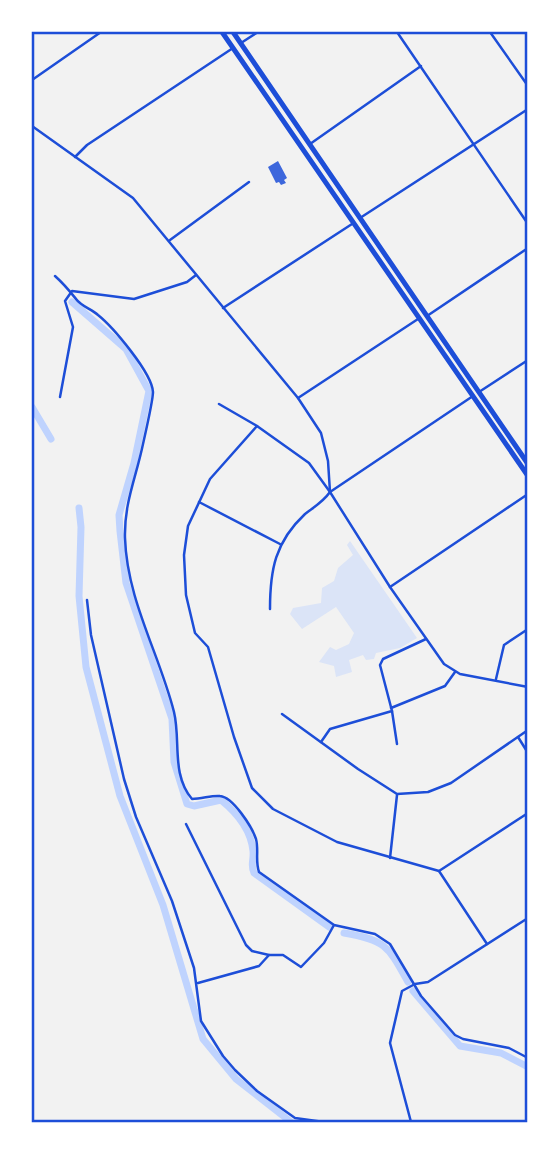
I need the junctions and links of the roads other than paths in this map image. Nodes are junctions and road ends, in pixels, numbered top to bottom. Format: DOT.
graph roads {
  1 [pos="101,32"];
  2 [pos="222,32"];
  3 [pos="233,32"];
  4 [pos="258,32"];
  5 [pos="397,32"];
  6 [pos="490,32"];
  7 [pos="241,43"];
  8 [pos="233,48"];
  9 [pos="421,66"];
  10 [pos="32,80"];
  11 [pos="527,86"];
  12 [pos="527,109"];
  13 [pos="32,127"];
  14 [pos="310,144"];
  15 [pos="474,144"];
  16 [pos="75,158"];
  17 [pos="248,182"];
  18 [pos="360,218"];
  19 [pos="354,223"];
  20 [pos="527,224"];
  21 [pos="170,240"];
  22 [pos="527,248"];
  23 [pos="196,275"];
  24 [pos="55,276"];
  25 [pos="72,290"];
  26 [pos="223,308"];
  27 [pos="427,316"];
  28 [pos="419,318"];
  29 [pos="527,360"];
  30 [pos="479,392"];
  31 [pos="472,396"];
  32 [pos="60,397"];
  33 [pos="298,398"];
  34 [pos="219,404"];
  35 [pos="257,426"];
  36 [pos="527,464"];
  37 [pos="527,477"];
  38 [pos="330,492"];
  39 [pos="527,494"];
  40 [pos="198,502"];
  41 [pos="280,544"];
  42 [pos="390,587"];
  43 [pos="87,600"];
  44 [pos="270,609"];
  45 [pos="527,629"];
  46 [pos="426,639"];
  47 [pos="455,672"];
  48 [pos="496,680"];
  49 [pos="527,687"];
  50 [pos="391,710"];
  51 [pos="282,714"];
  52 [pos="527,730"];
  53 [pos="518,737"];
  54 [pos="321,741"];
  55 [pos="397,744"];
  56 [pos="527,753"];
  57 [pos="397,794"];
  58 [pos="527,813"];
  59 [pos="186,824"];
  60 [pos="390,858"];
  61 [pos="439,871"];
  62 [pos="527,918"];
  63 [pos="334,925"];
  64 [pos="487,944"];
  65 [pos="269,955"];
  66 [pos="198,983"];
  67 [pos="415,984"];
  68 [pos="527,1058"];
  69 [pos="309,1121"];
  70 [pos="324,1122"];
  71 [pos="411,1122"];
  1 -- 10 [label="street"];
  2 -- 8 [label="highway"];
  3 -- 7 [label="highway"];
  4 -- 7 [label="street"];
  5 -- 9 [label="street"];
  6 -- 11 [label="street"];
  7 -- 14 [label="highway"];
  8 -- 16 [label="street"];
  8 -- 19 [label="highway"];
  9 -- 14 [label="street"];
  9 -- 15 [label="street"];
  12 -- 15 [label="street"];
  13 -- 16 [label="street"];
  14 -- 18 [label="highway"];
  15 -- 18 [label="street"];
  15 -- 20 [label="street"];
  16 -- 21 [label="street"];
  17 -- 21 [label="street"];
  18 -- 27 [label="highway"];
  19 -- 26 [label="street"];
  19 -- 28 [label="highway"];
  21 -- 23 [label="street"];
  22 -- 27 [label="street"];
  23 -- 25 [label="street"];
  23 -- 26 [label="street"];
  24 -- 25 [label="street"];
  25 -- 32 [label="street"];
  25 -- 63 [label="street"];
  26 -- 33 [label="street"];
  27 -- 30 [label="highway"];
  28 -- 31 [label="highway"];
  28 -- 33 [label="street"];
  29 -- 30 [label="street"];
  30 -- 36 [label="highway"];
  31 -- 37 [label="highway"];
  31 -- 38 [label="street"];
  33 -- 38 [label="street"];
  34 -- 35 [label="street"];
  35 -- 38 [label="street"];
  35 -- 40 [label="street"];
  38 -- 41 [label="street"];
  38 -- 42 [label="street"];
  39 -- 42 [label="street"];
  40 -- 41 [label="street"];
  40 -- 60 [label="street"];
  41 -- 44 [label="street"];
  42 -- 46 [label="street"];
  43 -- 66 [label="street"];
  45 -- 48 [label="street"];
  46 -- 47 [label="street"];
  46 -- 50 [label="street"];
  47 -- 48 [label="street"];
  47 -- 50 [label="street"];
  48 -- 49 [label="street"];
  50 -- 54 [label="street"];
  50 -- 55 [label="street"];
  51 -- 54 [label="street"];
  52 -- 53 [label="street"];
  53 -- 56 [label="street"];
  53 -- 57 [label="street"];
  54 -- 57 [label="street"];
  57 -- 60 [label="street"];
  58 -- 61 [label="street"];
  59 -- 65 [label="street"];
  60 -- 61 [label="street"];
  61 -- 64 [label="street"];
  62 -- 64 [label="street"];
  63 -- 65 [label="street"];
  63 -- 67 [label="street"];
  64 -- 67 [label="street"];
  65 -- 66 [label="street"];
  66 -- 69 [label="street"];
  67 -- 68 [label="street"];
  67 -- 71 [label="street"];
  69 -- 70 [label="street"];
}
